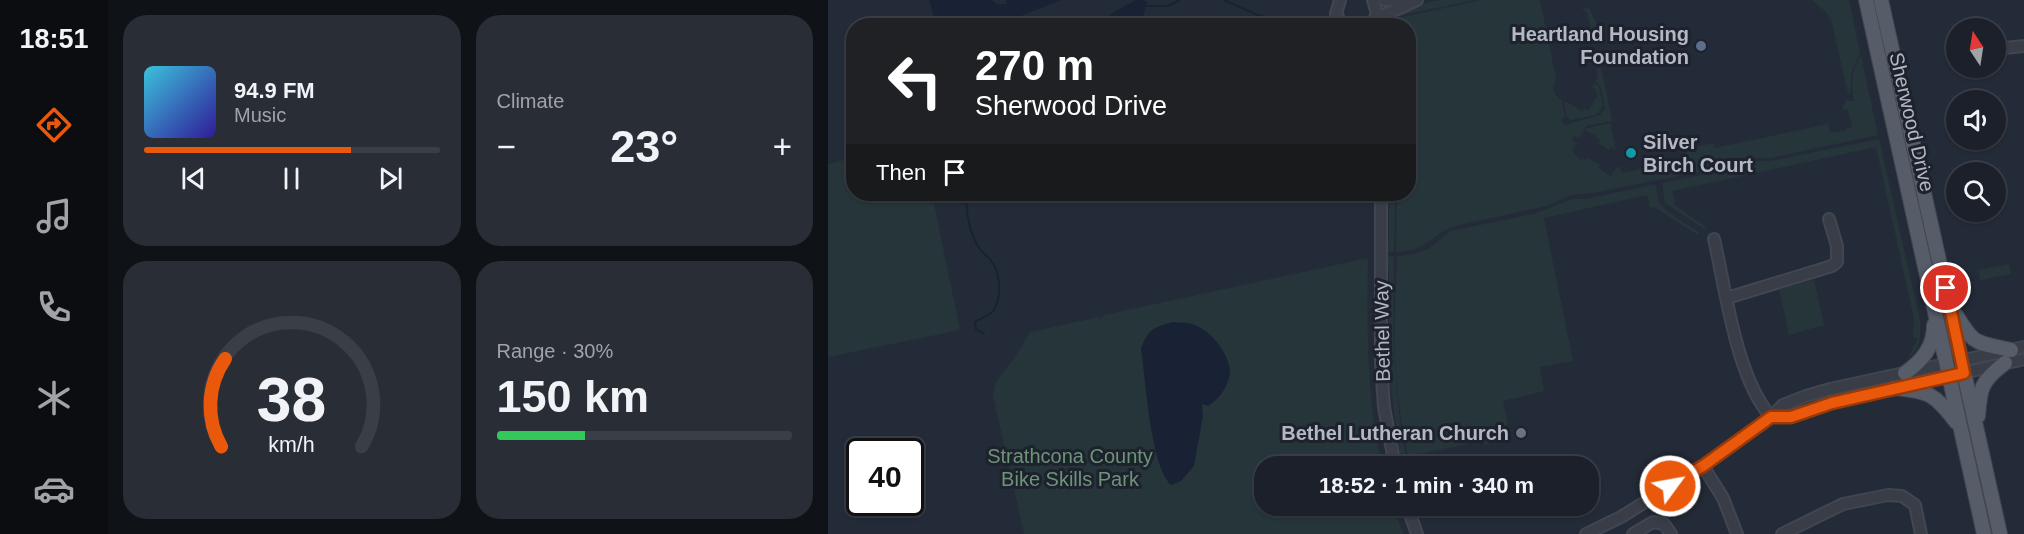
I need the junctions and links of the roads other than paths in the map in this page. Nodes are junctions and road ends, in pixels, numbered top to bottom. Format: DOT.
graph roads {
  1 [pos="1340,0"];
  2 [pos="1373,0"];
  3 [pos="1384,0"];
  4 [pos="1407,0"];
  5 [pos="1417,0"];
  6 [pos="1866,0"];
  7 [pos="1881,0"];
  8 [pos="1338,18"];
  9 [pos="1374,18"];
  10 [pos="1383,18"];
  11 [pos="2024,46"];
  12 [pos="2006,48"];
  13 [pos="1382,201"];
  14 [pos="1829,219"];
  15 [pos="1714,239"];
  16 [pos="1727,298"];
  17 [pos="1949,304"];
  18 [pos="1934,311"];
  19 [pos="2013,354"];
  20 [pos="2024,359"];
  21 [pos="1962,366"];
  22 [pos="1946,370"];
  23 [pos="1905,373"];
  24 [pos="1894,388"];
  25 [pos="1771,417"];
  26 [pos="1959,427"];
  27 [pos="1977,434"];
  28 [pos="1393,456"];
  29 [pos="1703,466"];
  30 [pos="1411,516"];
  31 [pos="1603,531"];
  32 [pos="1417,534"];
  33 [pos="1586,534"];
  34 [pos="1633,534"];
  35 [pos="1671,534"];
  36 [pos="1737,534"];
  37 [pos="1782,534"];
  38 [pos="1921,534"];
  39 [pos="1984,534"];
  40 [pos="2000,534"];
  1 -- 8 [label="street"];
  2 -- 9 [label="street"];
  3 -- 4 [label="street"];
  5 -- 10 [label="street"];
  6 -- 18 [label="main road, Sherwood Drive"];
  7 -- 17 [label="main road, Sherwood Drive"];
  11 -- 12 [label="street"];
  13 -- 28 [label="street, Bethel Way"];
  14 -- 16 [label="street"];
  15 -- 16 [label="street"];
  16 -- 25 [label="street"];
  17 -- 19 [label="main road"];
  17 -- 21 [label="main road, Sherwood Drive"];
  18 -- 22 [label="main road, Sherwood Drive"];
  18 -- 23 [label="main road"];
  19 -- 20 [label="street"];
  19 -- 21 [label="street"];
  19 -- 27 [label="main road"];
  21 -- 22 [label="street"];
  21 -- 27 [label="main road, Sherwood Drive"];
  22 -- 23 [label="street"];
  22 -- 24 [label="street"];
  22 -- 26 [label="main road, Sherwood Drive"];
  23 -- 25 [label="street"];
  24 -- 25 [label="street"];
  24 -- 26 [label="main road"];
  25 -- 29 [label="street"];
  26 -- 39 [label="main road, Sherwood Drive"];
  27 -- 40 [label="main road, Sherwood Drive"];
  29 -- 31 [label="street"];
  29 -- 36 [label="street"];
  30 -- 32 [label="street"];
  31 -- 33 [label="street"];
  34 -- 35 [label="street"];
  37 -- 38 [label="street"];
}
